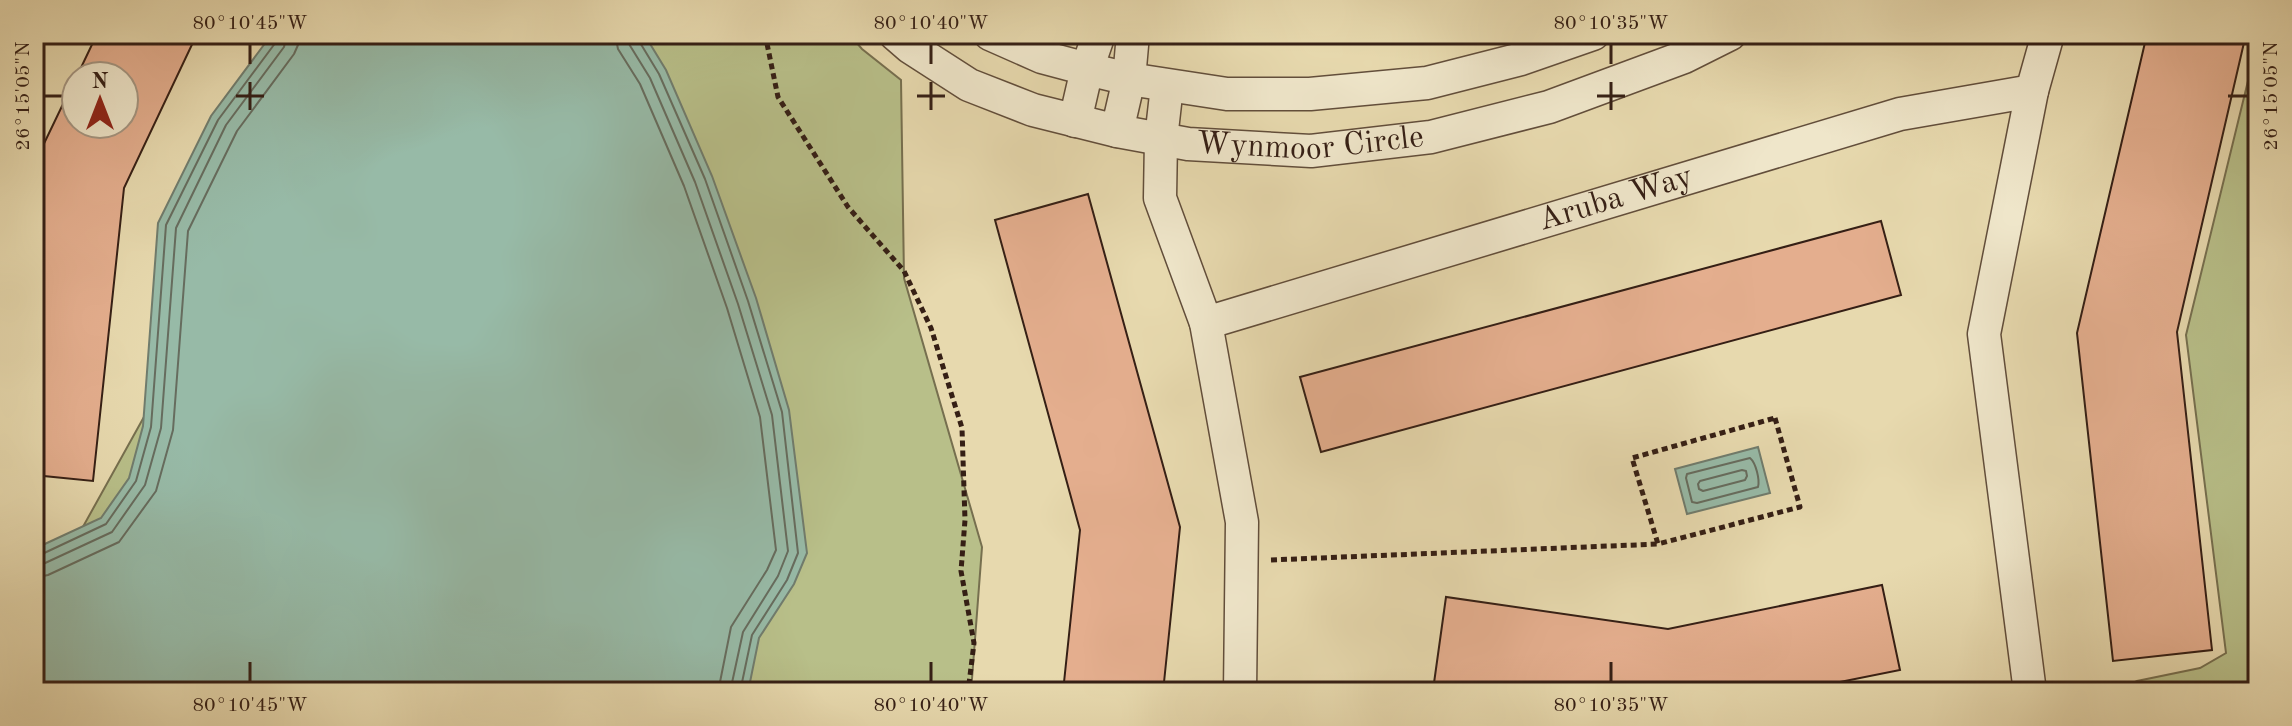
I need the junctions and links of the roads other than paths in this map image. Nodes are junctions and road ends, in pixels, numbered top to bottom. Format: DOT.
graph roads {
  1 [pos="895,34"];
  2 [pos="990,34"];
  3 [pos="1099,34"];
  4 [pos="1133,34"];
  5 [pos="1593,34"];
  6 [pos="1730,34"];
  7 [pos="2048,34"];
  8 [pos="1087,69"];
  9 [pos="1129,79"];
  10 [pos="1167,86"];
  11 [pos="2032,91"];
  12 [pos="1075,121"];
  13 [pos="1117,131"];
  14 [pos="1161,139"];
  15 [pos="1206,323"];
  16 [pos="1240,692"];
  17 [pos="2030,692"];
  1 -- 12 [label="street, Wynmoor Circle"];
  2 -- 8 [label="street, Wynmoor Circle"];
  3 -- 8 [label="street"];
  4 -- 9 [label="street"];
  5 -- 10 [label="street, Wynmoor Circle"];
  6 -- 14 [label="street, Wynmoor Circle"];
  7 -- 11 [label="street"];
  8 -- 9 [label="street, Wynmoor Circle"];
  8 -- 12 [label="street"];
  9 -- 10 [label="street, Wynmoor Circle"];
  9 -- 13 [label="street"];
  10 -- 14 [label="street"];
  11 -- 15 [label="street, Aruba Way"];
  11 -- 17 [label="street"];
  12 -- 13 [label="street, Wynmoor Circle"];
  13 -- 14 [label="street, Wynmoor Circle"];
  14 -- 15 [label="street"];
  15 -- 16 [label="street"];
}
